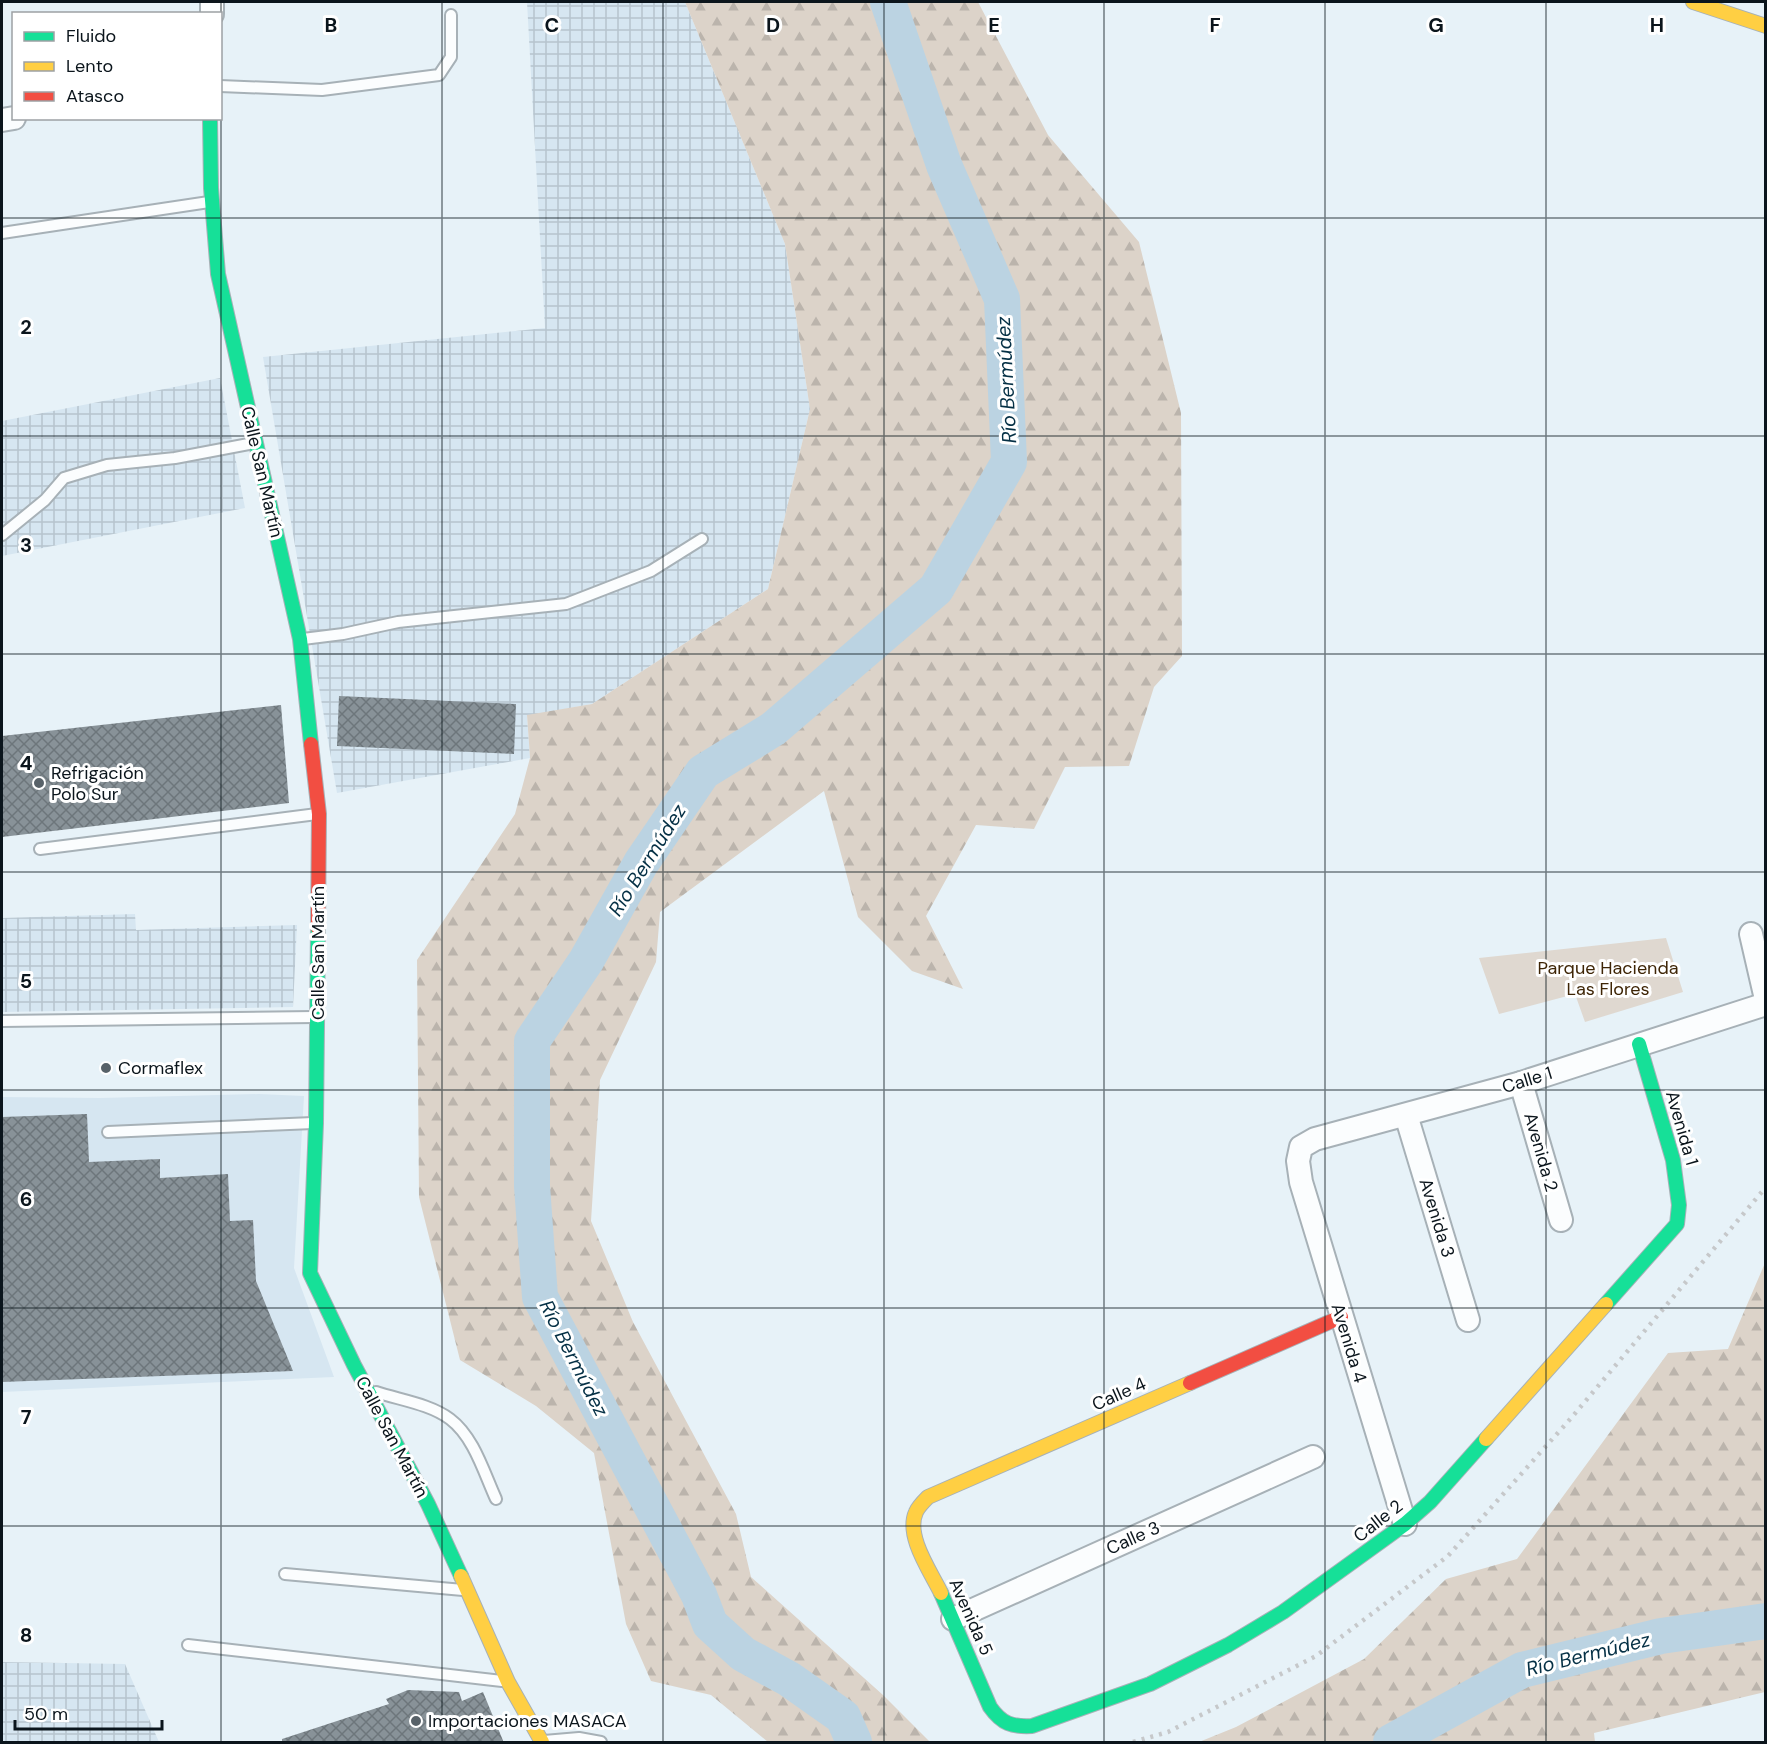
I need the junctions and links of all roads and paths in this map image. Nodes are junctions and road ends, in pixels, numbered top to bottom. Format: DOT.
graph roads {
  1 [pos="1693,2"];
  2 [pos="451,15"];
  3 [pos="1766,26"];
  4 [pos="222,86"];
  5 [pos="210,120"];
  6 [pos="212,201"];
  7 [pos="2,233"];
  8 [pos="254,443"];
  9 [pos="2,535"];
  10 [pos="702,539"];
  11 [pos="300,639"];
  12 [pos="319,814"];
  13 [pos="40,849"];
  14 [pos="1751,934"];
  15 [pos="1766,1002"];
  16 [pos="318,1017"];
  17 [pos="2,1021"];
  18 [pos="1639,1044"];
  19 [pos="1521,1083"];
  20 [pos="1406,1115"];
  21 [pos="316,1123"];
  22 [pos="108,1132"];
  23 [pos="1298,1161"];
  24 [pos="1561,1220"];
  25 [pos="1677,1224"];
  26 [pos="1341,1317"];
  27 [pos="1468,1320"];
  28 [pos="367,1389"];
  29 [pos="1313,1457"];
  30 [pos="496,1499"];
  31 [pos="916,1511"];
  32 [pos="1405,1524"];
  33 [pos="285,1574"];
  34 [pos="467,1590"];
  35 [pos="953,1619"];
  36 [pos="188,1645"];
  37 [pos="508,1682"];
  38 [pos="1014,1727"];
  39 [pos="541,1742"];
  40 [pos="601,1743"];
  1 -- 3 [label="street"];
  2 -- 4 [label="lane"];
  5 -- 6 [label="street, Calle San Martín"];
  6 -- 7 [label="lane"];
  6 -- 8 [label="street, Calle San Martín"];
  8 -- 9 [label="lane"];
  8 -- 11 [label="street, Calle San Martín"];
  10 -- 11 [label="lane"];
  11 -- 12 [label="street, Calle San Martín"];
  12 -- 13 [label="lane"];
  12 -- 16 [label="street, Calle San Martín"];
  14 -- 15 [label="street"];
  15 -- 18 [label="street, Calle 1"];
  16 -- 17 [label="lane"];
  16 -- 21 [label="street, Calle San Martín"];
  18 -- 19 [label="street, Calle 1"];
  18 -- 25 [label="street, Avenida 1"];
  19 -- 20 [label="street, Calle 1"];
  19 -- 24 [label="street, Avenida 2"];
  20 -- 23 [label="street, Calle 1"];
  20 -- 27 [label="street, Avenida 3"];
  21 -- 22 [label="lane"];
  21 -- 28 [label="street, Calle San Martín"];
  23 -- 26 [label="street, Avenida 4"];
  25 -- 32 [label="street, Calle 2"];
  26 -- 31 [label="street, Calle 4"];
  26 -- 32 [label="street, Avenida 4"];
  28 -- 30 [label="lane"];
  28 -- 34 [label="street, Calle San Martín"];
  29 -- 35 [label="street, Calle 3"];
  31 -- 35 [label="street, Avenida 5"];
  32 -- 38 [label="street, Calle 2"];
  33 -- 34 [label="lane"];
  34 -- 37 [label="street, Calle San Martín"];
  35 -- 38 [label="street, Avenida 5"];
  36 -- 37 [label="lane"];
  37 -- 39 [label="street, Calle San Martín"];
  39 -- 40 [label="lane"];
}
